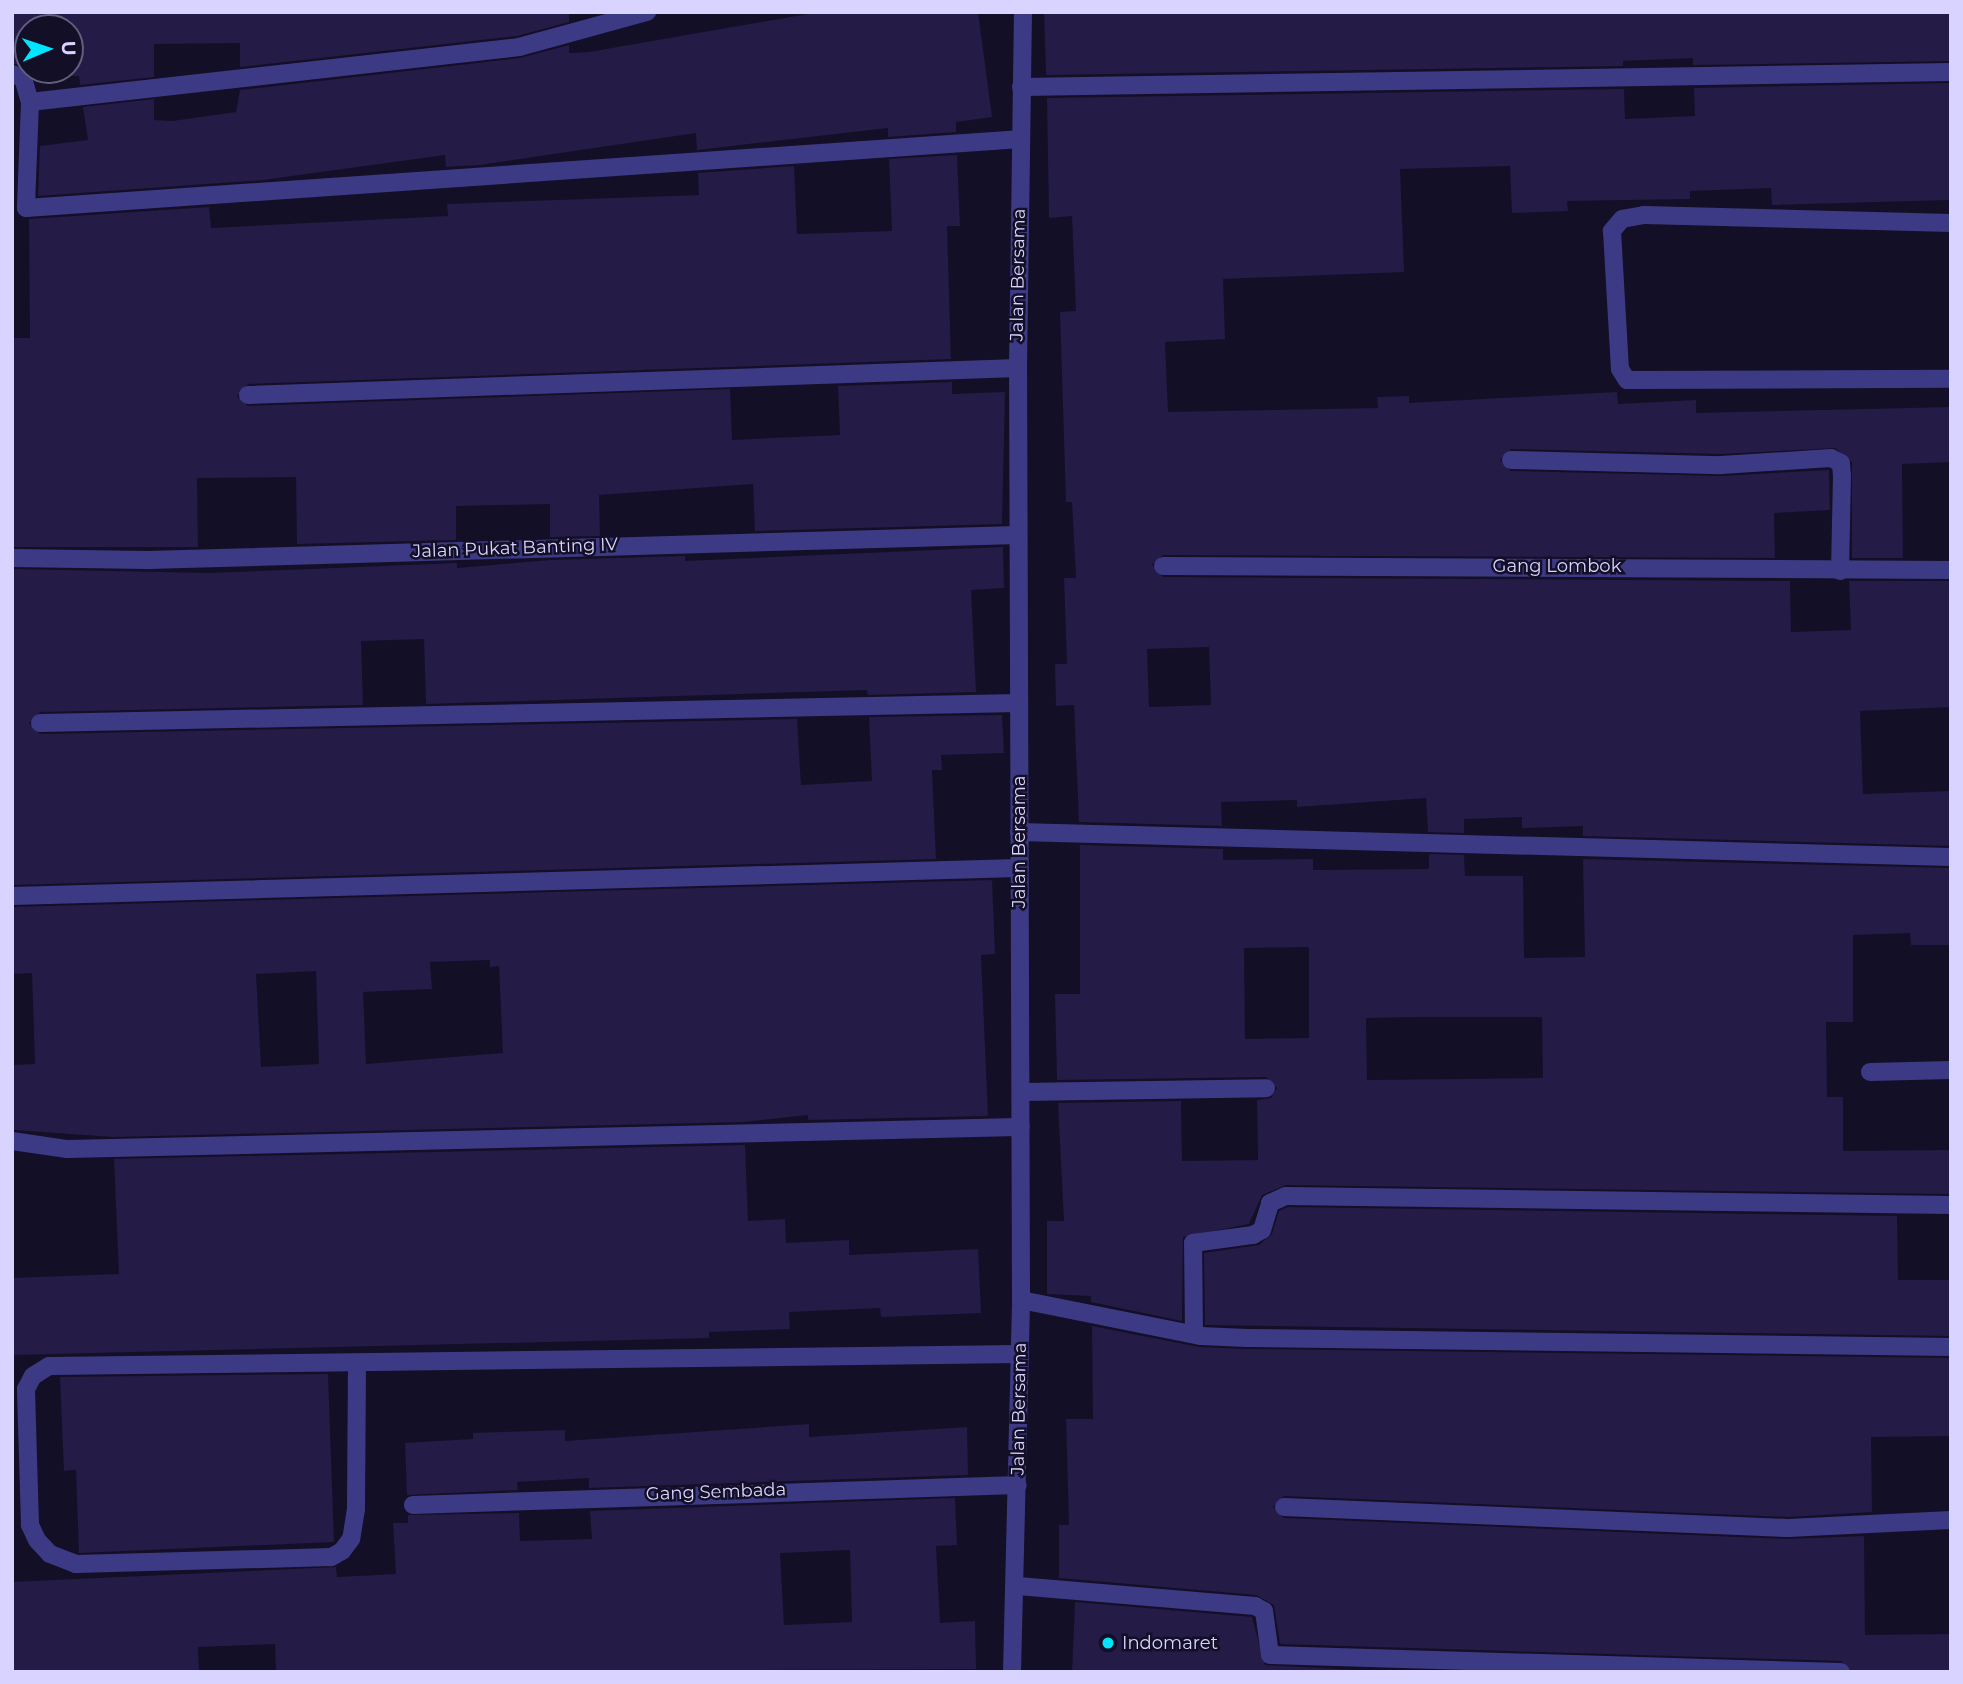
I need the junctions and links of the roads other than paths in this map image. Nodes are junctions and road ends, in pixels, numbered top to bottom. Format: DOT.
graph roads {
  1 [pos="647,12"];
  2 [pos="1023,12"];
  3 [pos="1951,72"];
  4 [pos="12,74"];
  5 [pos="1021,87"];
  6 [pos="30,102"];
  7 [pos="1020,139"];
  8 [pos="19,208"];
  9 [pos="1951,223"];
  10 [pos="1018,368"];
  11 [pos="1951,379"];
  12 [pos="248,395"];
  13 [pos="1511,460"];
  14 [pos="1018,535"];
  15 [pos="12,558"];
  16 [pos="1163,566"];
  17 [pos="1951,570"];
  18 [pos="1840,571"];
  19 [pos="1018,702"];
  20 [pos="40,723"];
  21 [pos="1019,832"];
  22 [pos="1951,857"];
  23 [pos="1020,868"];
  24 [pos="12,896"];
  25 [pos="1951,1070"];
  26 [pos="1870,1072"];
  27 [pos="1266,1088"];
  28 [pos="1021,1092"];
  29 [pos="1021,1127"];
  30 [pos="12,1141"];
  31 [pos="1951,1205"];
  32 [pos="1021,1300"];
  33 [pos="1194,1334"];
  34 [pos="1951,1347"];
  35 [pos="1020,1354"];
  36 [pos="357,1363"];
  37 [pos="1018,1485"];
  38 [pos="413,1505"];
  39 [pos="1284,1507"];
  40 [pos="1951,1520"];
  41 [pos="1018,1586"];
  42 [pos="1012,1672"];
  43 [pos="1841,1672"];
  1 -- 6 [label="street"];
  2 -- 5 [label="street, Jalan Bersama"];
  3 -- 5 [label="street"];
  4 -- 6 [label="street"];
  5 -- 7 [label="street, Jalan Bersama"];
  6 -- 8 [label="street"];
  7 -- 8 [label="street"];
  7 -- 10 [label="street, Jalan Bersama"];
  9 -- 11 [label="street"];
  10 -- 12 [label="street"];
  10 -- 14 [label="street, Jalan Bersama"];
  13 -- 18 [label="street"];
  14 -- 15 [label="street, Jalan Pukat Banting IV"];
  14 -- 19 [label="street, Jalan Bersama"];
  16 -- 18 [label="street, Gang Lombok"];
  17 -- 18 [label="street, Gang Lombok"];
  19 -- 20 [label="street"];
  19 -- 21 [label="street, Jalan Bersama"];
  21 -- 22 [label="street"];
  21 -- 23 [label="street, Jalan Bersama"];
  23 -- 24 [label="street"];
  23 -- 28 [label="street, Jalan Bersama"];
  25 -- 26 [label="street"];
  27 -- 28 [label="street"];
  28 -- 29 [label="street, Jalan Bersama"];
  29 -- 30 [label="street"];
  29 -- 32 [label="street, Jalan Bersama"];
  31 -- 33 [label="street"];
  32 -- 33 [label="street"];
  32 -- 35 [label="street, Jalan Bersama"];
  33 -- 34 [label="street"];
  35 -- 36 [label="street"];
  35 -- 37 [label="street, Jalan Bersama"];
  36 -- 36 [label="street"];
  37 -- 38 [label="street, Gang Sembada"];
  37 -- 41 [label="street, Jalan Bersama"];
  39 -- 40 [label="street"];
  41 -- 42 [label="street, Jalan Bersama"];
  41 -- 43 [label="street"];
}
